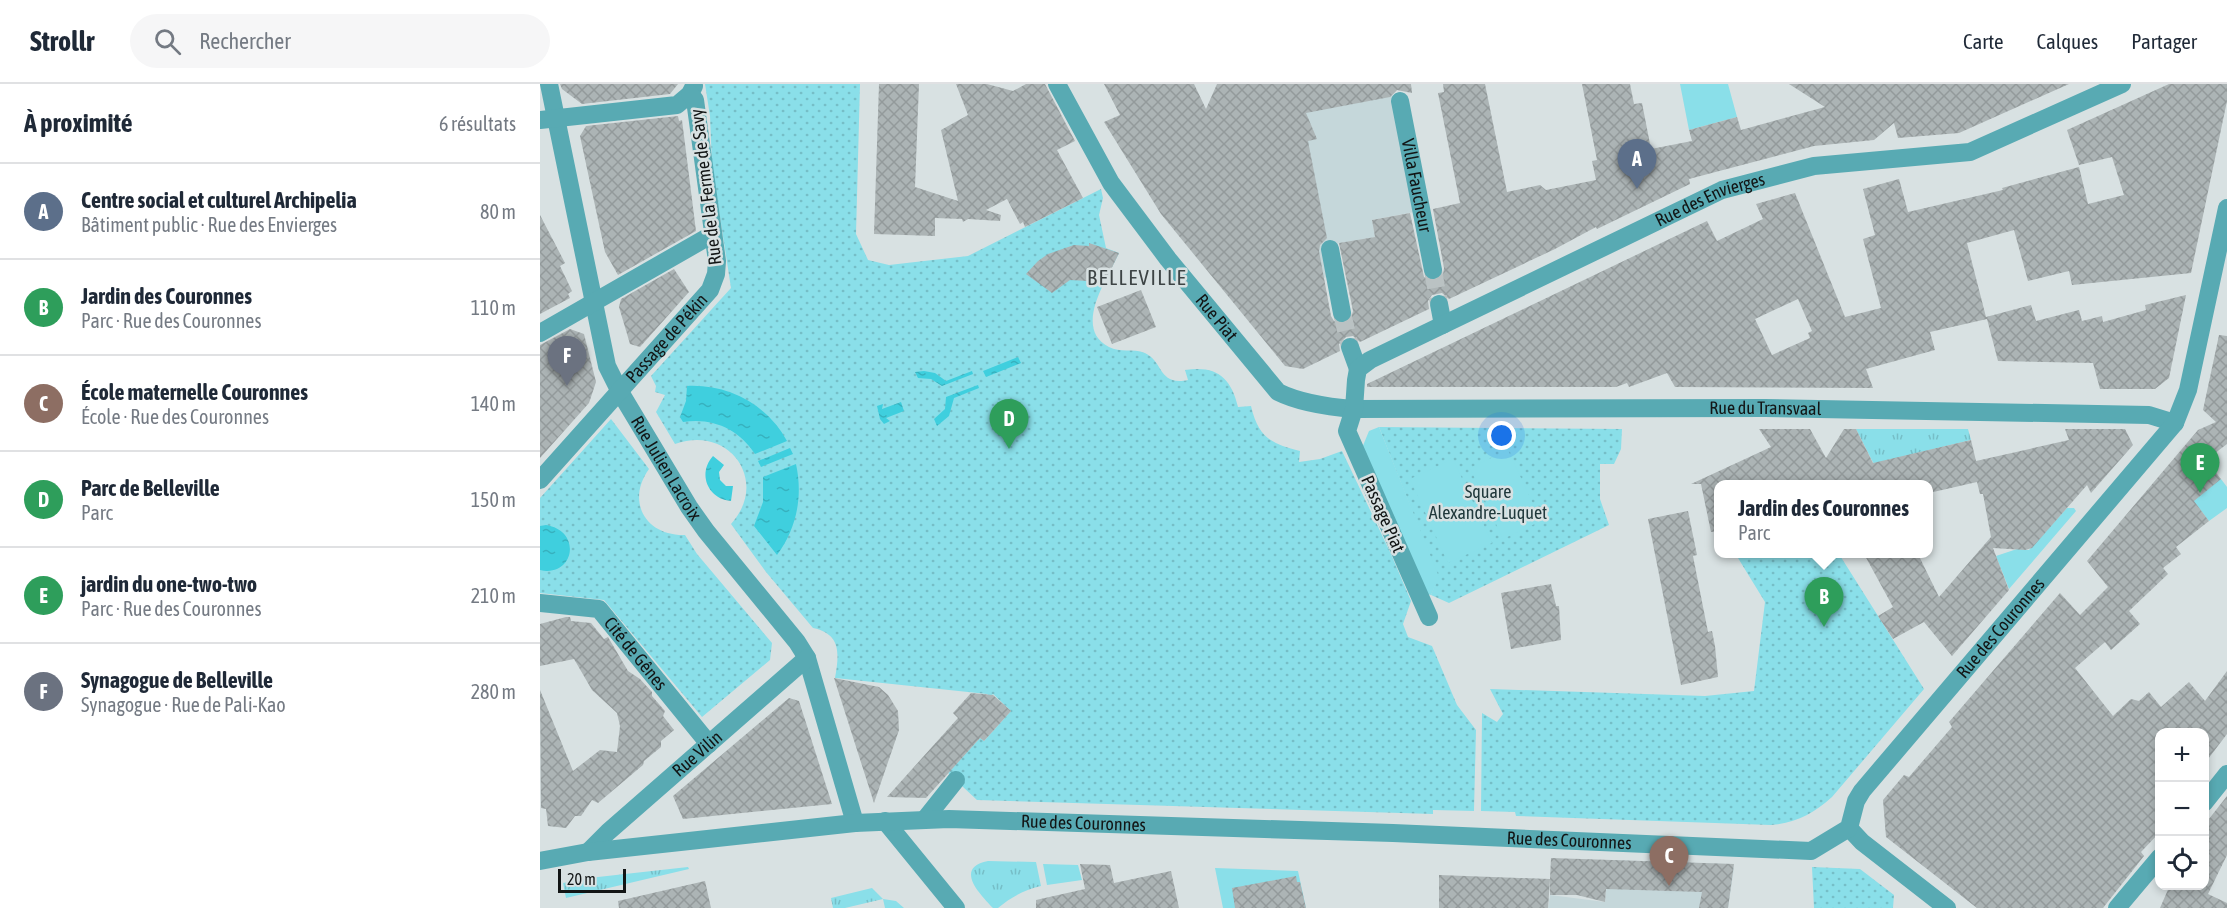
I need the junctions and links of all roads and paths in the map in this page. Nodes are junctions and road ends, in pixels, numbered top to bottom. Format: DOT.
graph roads {
  1 [pos="549,84"];
  2 [pos="1058,84"];
  3 [pos="2122,84"];
  4 [pos="692,89"];
  5 [pos="1400,101"];
  6 [pos="548,119"];
  7 [pos="2227,208"];
  8 [pos="713,234"];
  9 [pos="1330,249"];
  10 [pos="1433,270"];
  11 [pos="713,282"];
  12 [pos="594,302"];
  13 [pos="1439,304"];
  14 [pos="1342,312"];
  15 [pos="1443,325"];
  16 [pos="540,333"];
  17 [pos="1350,347"];
  18 [pos="1358,369"];
  19 [pos="620,392"];
  20 [pos="1354,409"];
  21 [pos="2175,423"];
  22 [pos="540,480"];
  23 [pos="540,603"];
  24 [pos="1429,617"];
  25 [pos="807,658"];
  26 [pos="709,744"];
  27 [pos="2227,774"];
  28 [pos="956,780"];
  29 [pos="2209,798"];
  30 [pos="925,819"];
  31 [pos="885,821"];
  32 [pos="855,823"];
  33 [pos="1849,828"];
  34 [pos="588,852"];
  35 [pos="540,861"];
  36 [pos="2155,863"];
  37 [pos="956,908"];
  38 [pos="1947,908"];
  39 [pos="2117,908"];
  1 -- 6 [label="street, Rue Julien Lacroix"];
  2 -- 20 [label="street, Rue Piat"];
  3 -- 15 [label="street, Rue des Envierges"];
  4 -- 6 [label="street"];
  4 -- 8 [label="street, Rue de la Ferme de Savy"];
  5 -- 10 [label="street, Villa Faucheur"];
  6 -- 12 [label="street, Rue Julien Lacroix"];
  7 -- 21 [label="street, Rue des Couronnes"];
  8 -- 11 [label="street, Rue de la Ferme de Savy"];
  8 -- 12 [label="street"];
  9 -- 14 [label="street"];
  11 -- 19 [label="street, Passage de Pékin"];
  12 -- 16 [label="street"];
  12 -- 19 [label="street, Rue Julien Lacroix"];
  13 -- 15 [label="street"];
  15 -- 18 [label="street, Rue des Envierges"];
  17 -- 18 [label="street"];
  18 -- 20 [label="street"];
  19 -- 22 [label="street, Passage de Pékin"];
  19 -- 25 [label="street, Rue Julien Lacroix"];
  20 -- 21 [label="street, Rue du Transvaal"];
  20 -- 24 [label="street, Passage Piat"];
  21 -- 33 [label="street, Rue des Couronnes"];
  23 -- 26 [label="street, Cité de Gênes"];
  25 -- 26 [label="street, Rue Vilin"];
  25 -- 32 [label="street, Rue Julien Lacroix"];
  26 -- 34 [label="street, Rue Vilin"];
  27 -- 29 [label="street"];
  28 -- 30 [label="street"];
  30 -- 31 [label="street, Rue des Couronnes"];
  30 -- 33 [label="street, Rue des Couronnes"];
  31 -- 32 [label="street, Rue des Couronnes"];
  31 -- 37 [label="street"];
  32 -- 34 [label="street, Rue des Couronnes"];
  33 -- 38 [label="street"];
  34 -- 35 [label="street, Rue des Couronnes"];
  36 -- 39 [label="street"];
}
